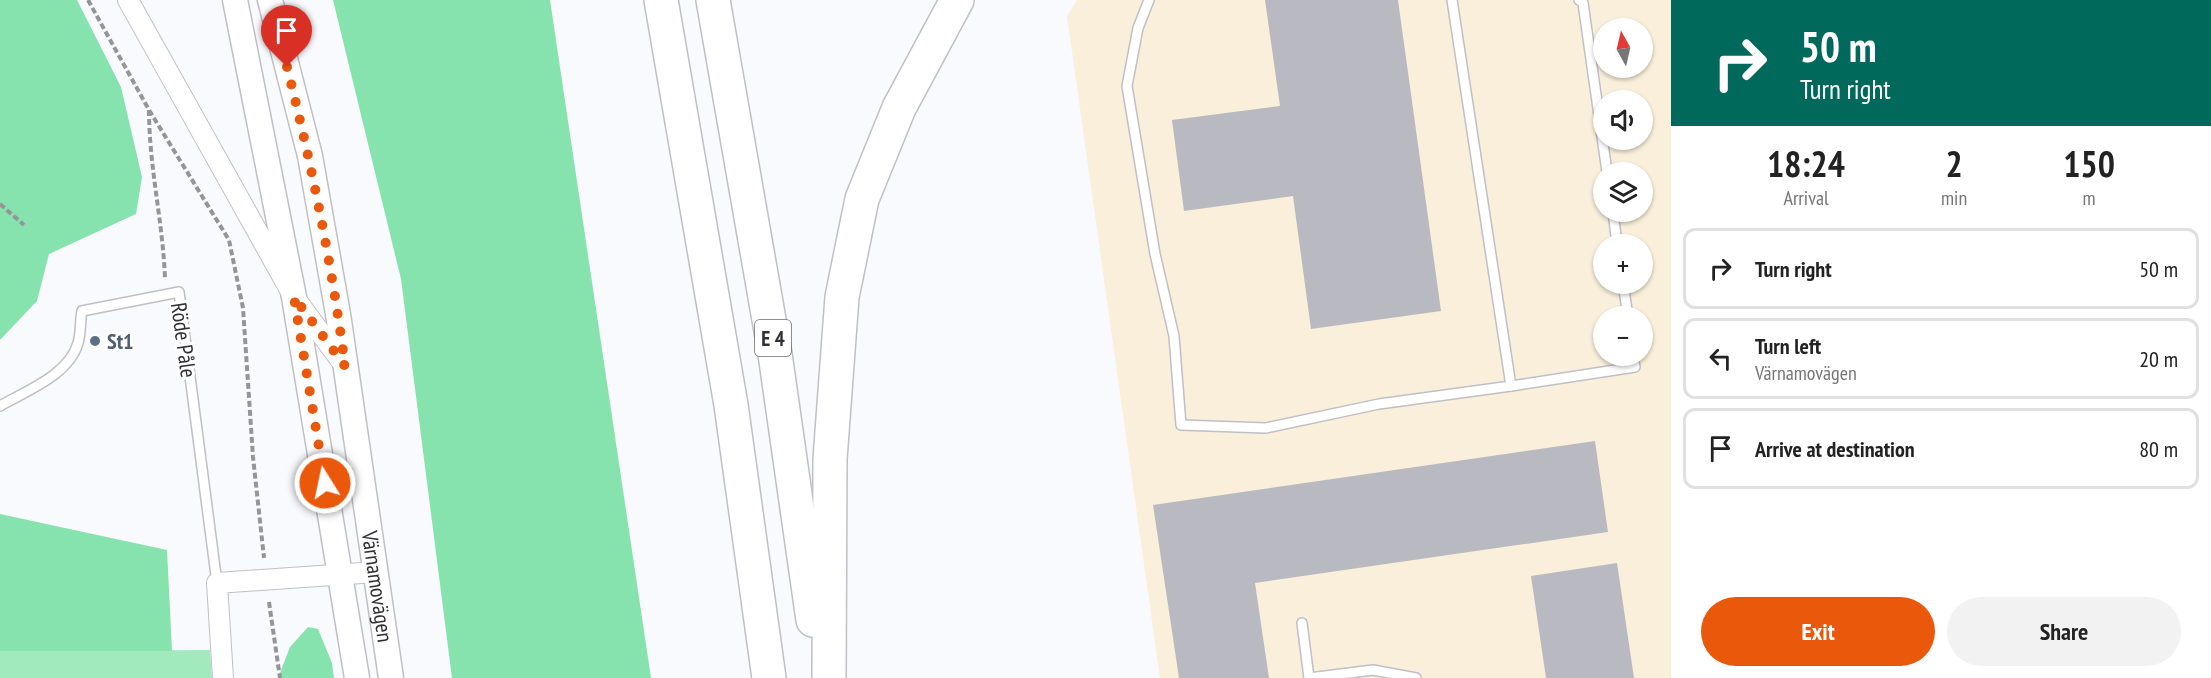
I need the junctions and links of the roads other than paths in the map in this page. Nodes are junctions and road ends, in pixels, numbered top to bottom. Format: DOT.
graph roads {
  1 [pos="128,0"];
  2 [pos="235,0"];
  3 [pos="270,0"];
  4 [pos="661,0"];
  5 [pos="713,0"];
  6 [pos="957,0"];
  7 [pos="1149,0"];
  8 [pos="1452,0"];
  9 [pos="1579,0"];
  10 [pos="1606,162"];
  11 [pos="294,297"];
  12 [pos="345,366"];
  13 [pos="1635,366"];
  14 [pos="1511,386"];
  15 [pos="0,406"];
  16 [pos="376,572"];
  17 [pos="340,573"];
  18 [pos="217,583"];
  19 [pos="1302,623"];
  20 [pos="223,678"];
  21 [pos="357,678"];
  22 [pos="391,678"];
  23 [pos="769,678"];
  24 [pos="821,678"];
  25 [pos="829,678"];
  26 [pos="1416,678"];
  1 -- 11 [label="street"];
  2 -- 11 [label="street, Värnamovägen"];
  3 -- 12 [label="street, Värnamovägen"];
  4 -- 23 [label="highway, E 4"];
  5 -- 24 [label="highway, E 4"];
  6 -- 25 [label="highway"];
  7 -- 14 [label="lane"];
  8 -- 14 [label="lane"];
  9 -- 10 [label="lane"];
  11 -- 12 [label="street"];
  11 -- 17 [label="street, Värnamovägen"];
  12 -- 16 [label="street, Värnamovägen"];
  13 -- 14 [label="lane"];
  15 -- 18 [label="lane, Röde Påle"];
  16 -- 17 [label="street"];
  16 -- 22 [label="street, Värnamovägen"];
  17 -- 18 [label="street"];
  17 -- 21 [label="street, Värnamovägen"];
  18 -- 20 [label="street, Röde Påle"];
  19 -- 26 [label="lane"];
}
